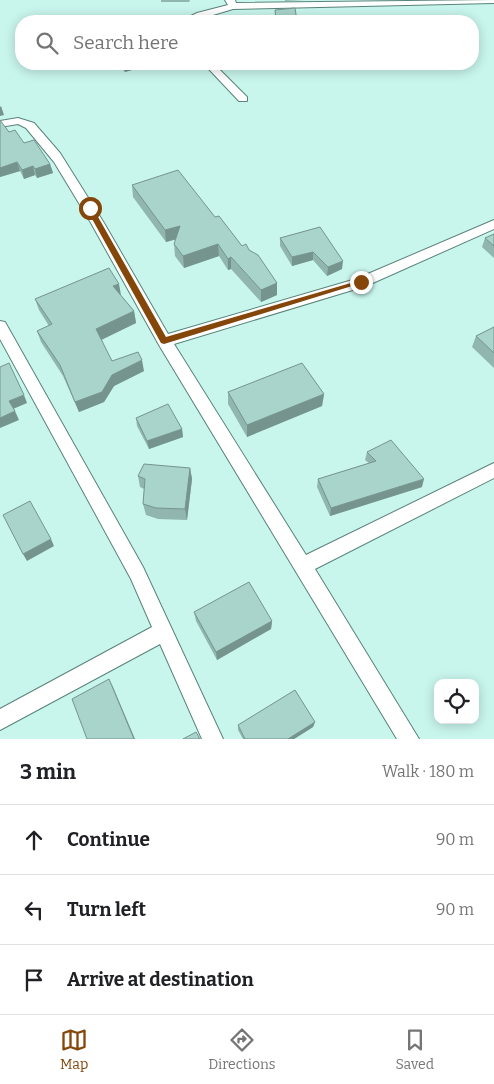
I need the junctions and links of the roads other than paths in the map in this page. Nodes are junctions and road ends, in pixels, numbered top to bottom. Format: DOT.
graph roads {
  1 [pos="494,0"];
  2 [pos="231,3"];
  3 [pos="200,15"];
  4 [pos="215,70"];
  5 [pos="243,99"];
  6 [pos="0,124"];
  7 [pos="494,224"];
  8 [pos="0,326"];
  9 [pos="164,340"];
  10 [pos="494,470"];
  11 [pos="304,565"];
  12 [pos="163,632"];
  13 [pos="0,720"];
  14 [pos="213,739"];
  15 [pos="410,739"];
  1 -- 2 [label="street"];
  2 -- 3 [label="street"];
  4 -- 5 [label="street"];
  6 -- 9 [label="street"];
  7 -- 9 [label="street"];
  8 -- 12 [label="street"];
  9 -- 11 [label="street"];
  10 -- 11 [label="street"];
  11 -- 15 [label="street"];
  12 -- 13 [label="street"];
  12 -- 14 [label="street"];
}
